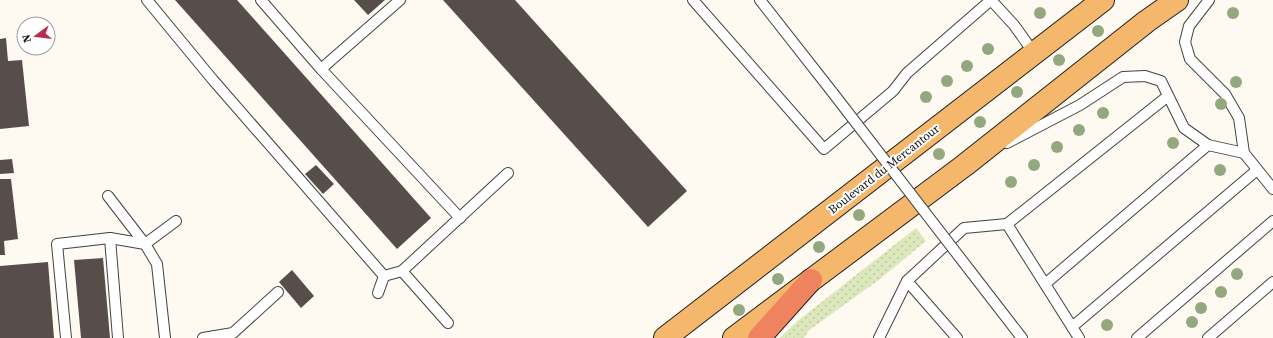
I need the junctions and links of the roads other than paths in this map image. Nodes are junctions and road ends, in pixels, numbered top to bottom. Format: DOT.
graph roads {
  1 [pos="147,0"];
  2 [pos="261,0"];
  3 [pos="400,0"];
  4 [pos="694,0"];
  5 [pos="760,0"];
  6 [pos="991,0"];
  7 [pos="1103,0"];
  8 [pos="1168,0"];
  9 [pos="1177,0"];
  10 [pos="1209,0"];
  11 [pos="1147,21"];
  12 [pos="1034,53"];
  13 [pos="321,69"];
  14 [pos="1168,96"];
  15 [pos="1208,145"];
  16 [pos="1244,154"];
  17 [pos="965,165"];
  18 [pos="1257,170"];
  19 [pos="508,173"];
  20 [pos="1273,189"];
  21 [pos="108,196"];
  22 [pos="460,218"];
  23 [pos="176,221"];
  24 [pos="1273,221"];
  25 [pos="1007,224"];
  26 [pos="110,238"];
  27 [pos="145,244"];
  28 [pos="402,271"];
  29 [pos="384,276"];
  30 [pos="811,280"];
  31 [pos="907,281"];
  32 [pos="1273,282"];
  33 [pos="1045,284"];
  34 [pos="278,292"];
  35 [pos="378,293"];
  36 [pos="448,323"];
  37 [pos="1072,327"];
  38 [pos="66,338"];
  39 [pos="118,338"];
  40 [pos="165,338"];
  41 [pos="203,338"];
  42 [pos="665,338"];
  43 [pos="734,338"];
  44 [pos="759,338"];
  45 [pos="879,338"];
  46 [pos="956,338"];
  47 [pos="1022,338"];
  48 [pos="1079,338"];
  49 [pos="1137,338"];
  50 [pos="1208,338"];
  1 -- 29 [label="lane"];
  2 -- 13 [label="lane"];
  3 -- 13 [label="lane"];
  4 -- 6 [label="lane"];
  5 -- 47 [label="lane, bridge"];
  6 -- 12 [label="lane"];
  7 -- 12 [label="main road, Boulevard du Mercantour"];
  8 -- 11 [label="main road"];
  9 -- 11 [label="main road"];
  10 -- 16 [label="lane"];
  11 -- 17 [label="main road"];
  12 -- 42 [label="main road, Boulevard du Mercantour"];
  13 -- 22 [label="lane"];
  14 -- 15 [label="lane"];
  14 -- 17 [label="lane"];
  14 -- 25 [label="lane"];
  15 -- 16 [label="lane"];
  15 -- 33 [label="lane"];
  16 -- 18 [label="lane"];
  17 -- 30 [label="main road"];
  18 -- 20 [label="lane"];
  18 -- 37 [label="lane"];
  19 -- 22 [label="lane"];
  21 -- 27 [label="lane"];
  22 -- 28 [label="lane"];
  23 -- 27 [label="lane"];
  24 -- 49 [label="lane"];
  25 -- 31 [label="lane"];
  25 -- 33 [label="lane"];
  26 -- 27 [label="lane"];
  26 -- 38 [label="lane"];
  26 -- 39 [label="lane"];
  27 -- 40 [label="lane"];
  28 -- 29 [label="lane"];
  28 -- 36 [label="lane"];
  29 -- 35 [label="lane"];
  30 -- 43 [label="main road"];
  30 -- 44 [label="highway"];
  31 -- 45 [label="lane"];
  31 -- 46 [label="lane"];
  32 -- 50 [label="lane"];
  33 -- 37 [label="lane"];
  34 -- 41 [label="lane"];
  37 -- 48 [label="lane"];
}
